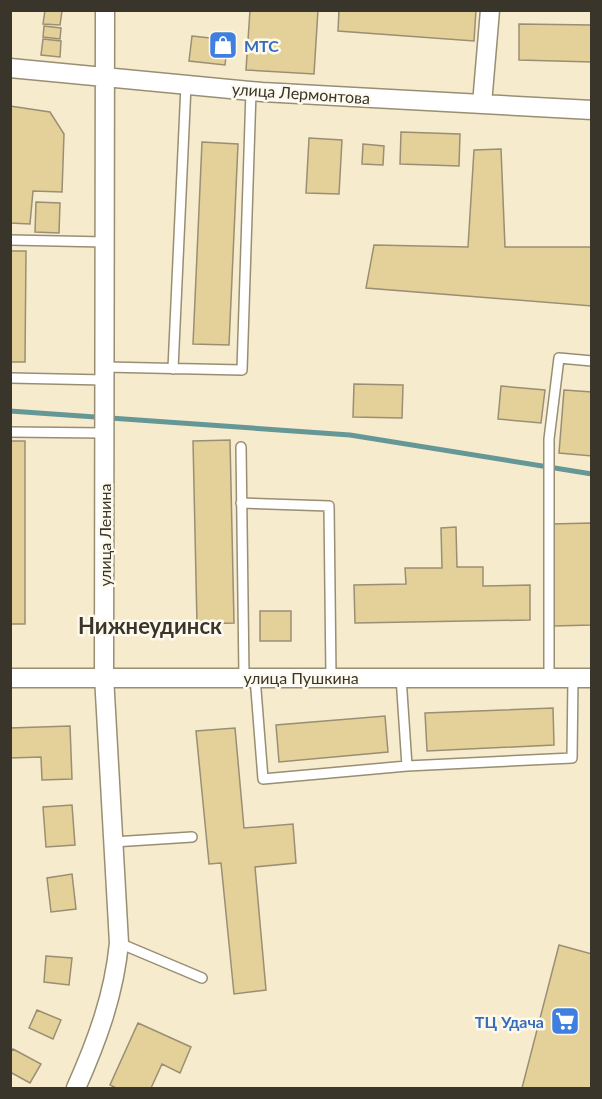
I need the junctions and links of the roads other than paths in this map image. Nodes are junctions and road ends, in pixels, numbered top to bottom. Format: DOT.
graph roads {
  1 [pos="105,10"];
  2 [pos="490,10"];
  3 [pos="10,68"];
  4 [pos="105,78"];
  5 [pos="186,85"];
  6 [pos="251,91"];
  7 [pos="482,104"];
  8 [pos="591,110"];
  9 [pos="10,240"];
  10 [pos="105,242"];
  11 [pos="591,361"];
  12 [pos="173,369"];
  13 [pos="105,374"];
  14 [pos="10,378"];
  15 [pos="10,432"];
  16 [pos="105,433"];
  17 [pos="241,447"];
  18 [pos="241,503"];
  19 [pos="104,676"];
  20 [pos="250,677"];
  21 [pos="331,677"];
  22 [pos="400,677"];
  23 [pos="10,678"];
  24 [pos="549,678"];
  25 [pos="582,678"];
  26 [pos="407,766"];
  27 [pos="192,837"];
  28 [pos="113,842"];
  29 [pos="119,942"];
  30 [pos="202,978"];
  31 [pos="76,1089"];
  1 -- 4 [label="street, улица Ленина"];
  2 -- 7 [label="street"];
  3 -- 4 [label="street, улица Лермонтова"];
  4 -- 5 [label="street, улица Лермонтова"];
  4 -- 10 [label="street, улица Ленина"];
  5 -- 6 [label="street, улица Лермонтова"];
  5 -- 12 [label="lane"];
  6 -- 7 [label="street, улица Лермонтова"];
  6 -- 12 [label="lane"];
  7 -- 8 [label="street, улица Лермонтова"];
  9 -- 10 [label="lane"];
  10 -- 13 [label="street, улица Ленина"];
  11 -- 24 [label="lane"];
  12 -- 13 [label="lane"];
  13 -- 14 [label="lane"];
  13 -- 16 [label="street, улица Ленина"];
  15 -- 16 [label="lane"];
  16 -- 19 [label="street, улица Ленина"];
  17 -- 18 [label="lane"];
  18 -- 20 [label="lane"];
  18 -- 21 [label="lane"];
  19 -- 20 [label="street, улица Пушкина"];
  19 -- 23 [label="street, улица Пушкина"];
  19 -- 28 [label="street, улица Ленина"];
  20 -- 21 [label="street, улица Пушкина"];
  20 -- 26 [label="lane"];
  21 -- 22 [label="street, улица Пушкина"];
  22 -- 24 [label="street, улица Пушкина"];
  22 -- 26 [label="lane"];
  24 -- 25 [label="street, улица Пушкина"];
  25 -- 26 [label="lane"];
  27 -- 28 [label="lane"];
  28 -- 29 [label="street, улица Ленина"];
  29 -- 30 [label="lane"];
  29 -- 31 [label="street, улица Ленина"];
}
